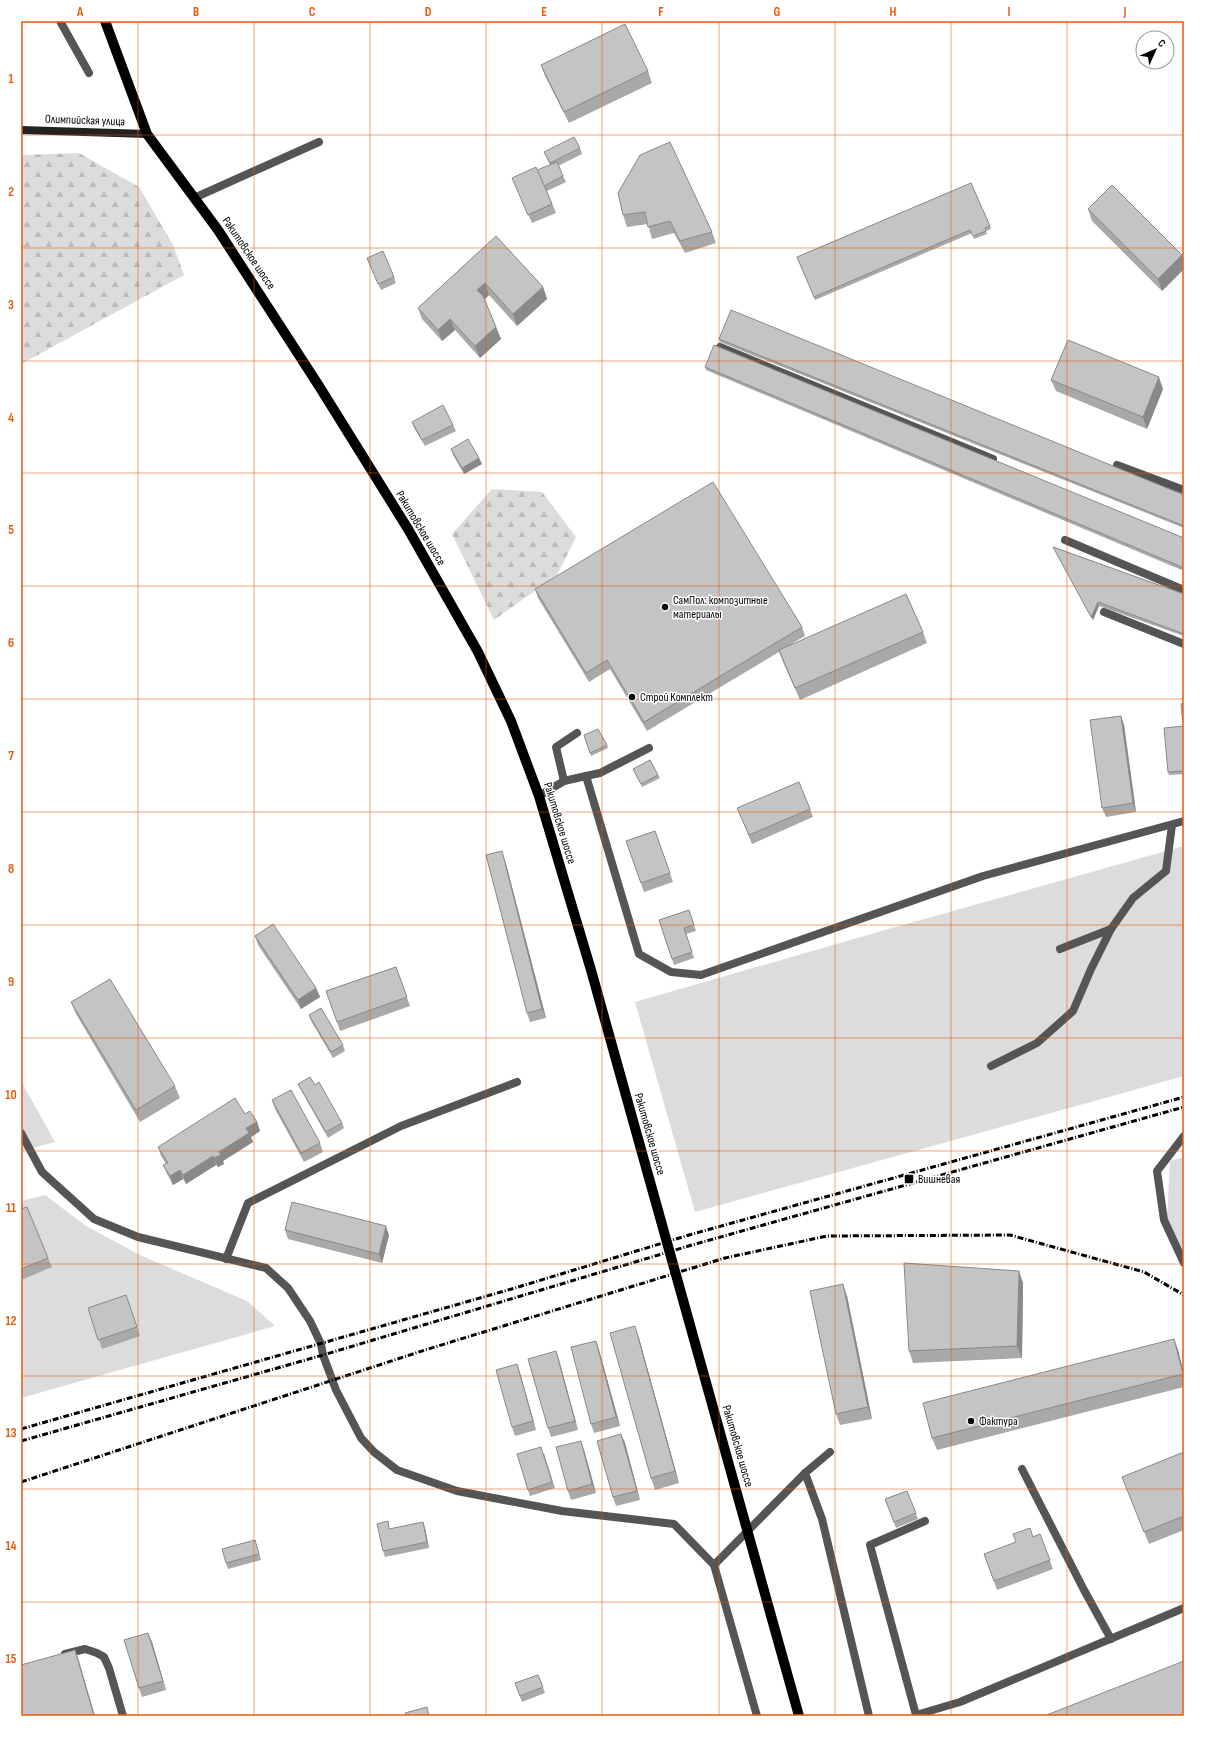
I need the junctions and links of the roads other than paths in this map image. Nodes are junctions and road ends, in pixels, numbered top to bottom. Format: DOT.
graph roads {
  1 [pos="60,21"];
  2 [pos="107,22"];
  3 [pos="89,73"];
  4 [pos="21,130"];
  5 [pos="147,134"];
  6 [pos="319,142"];
  7 [pos="194,198"];
  8 [pos="720,347"];
  9 [pos="1000,462"];
  10 [pos="1117,465"];
  11 [pos="1184,490"];
  12 [pos="1065,540"];
  13 [pos="1184,590"];
  14 [pos="1104,612"];
  15 [pos="1184,644"];
  16 [pos="577,733"];
  17 [pos="649,748"];
  18 [pos="586,776"];
  19 [pos="564,780"];
  20 [pos="539,796"];
  21 [pos="1184,821"];
  22 [pos="1172,825"];
  23 [pos="1112,929"];
  24 [pos="1060,949"];
  25 [pos="991,1066"];
  26 [pos="517,1082"];
  27 [pos="21,1133"];
  28 [pos="1184,1136"];
  29 [pos="226,1258"];
  30 [pos="1184,1263"];
  31 [pos="830,1452"];
  32 [pos="1022,1469"];
  33 [pos="805,1473"];
  34 [pos="924,1521"];
  35 [pos="714,1564"];
  36 [pos="1184,1608"];
  37 [pos="1111,1638"];
  38 [pos="56,1657"];
  39 [pos="123,1716"];
  40 [pos="757,1716"];
  41 [pos="799,1716"];
  42 [pos="869,1716"];
  43 [pos="915,1716"];
  1 -- 3 [label="street"];
  2 -- 5 [label="main road, Ракитовское шоссе"];
  4 -- 5 [label="street, Олимпийская улица"];
  5 -- 7 [label="main road, Ракитовское шоссе"];
  6 -- 7 [label="street"];
  7 -- 20 [label="main road, Ракитовское шоссе"];
  8 -- 9 [label="street"];
  10 -- 11 [label="street"];
  12 -- 13 [label="street"];
  14 -- 15 [label="street"];
  16 -- 19 [label="street"];
  17 -- 18 [label="street"];
  18 -- 19 [label="street"];
  18 -- 22 [label="street"];
  19 -- 20 [label="street"];
  20 -- 41 [label="main road, Ракитовское шоссе"];
  21 -- 22 [label="street"];
  22 -- 23 [label="street"];
  23 -- 24 [label="street"];
  23 -- 25 [label="street"];
  26 -- 29 [label="street"];
  27 -- 29 [label="street"];
  28 -- 30 [label="street"];
  29 -- 35 [label="street"];
  31 -- 33 [label="street"];
  32 -- 37 [label="street"];
  33 -- 35 [label="street"];
  33 -- 42 [label="street"];
  34 -- 43 [label="street"];
  35 -- 40 [label="street"];
  36 -- 37 [label="street"];
  37 -- 43 [label="street"];
  38 -- 39 [label="street"];
}
